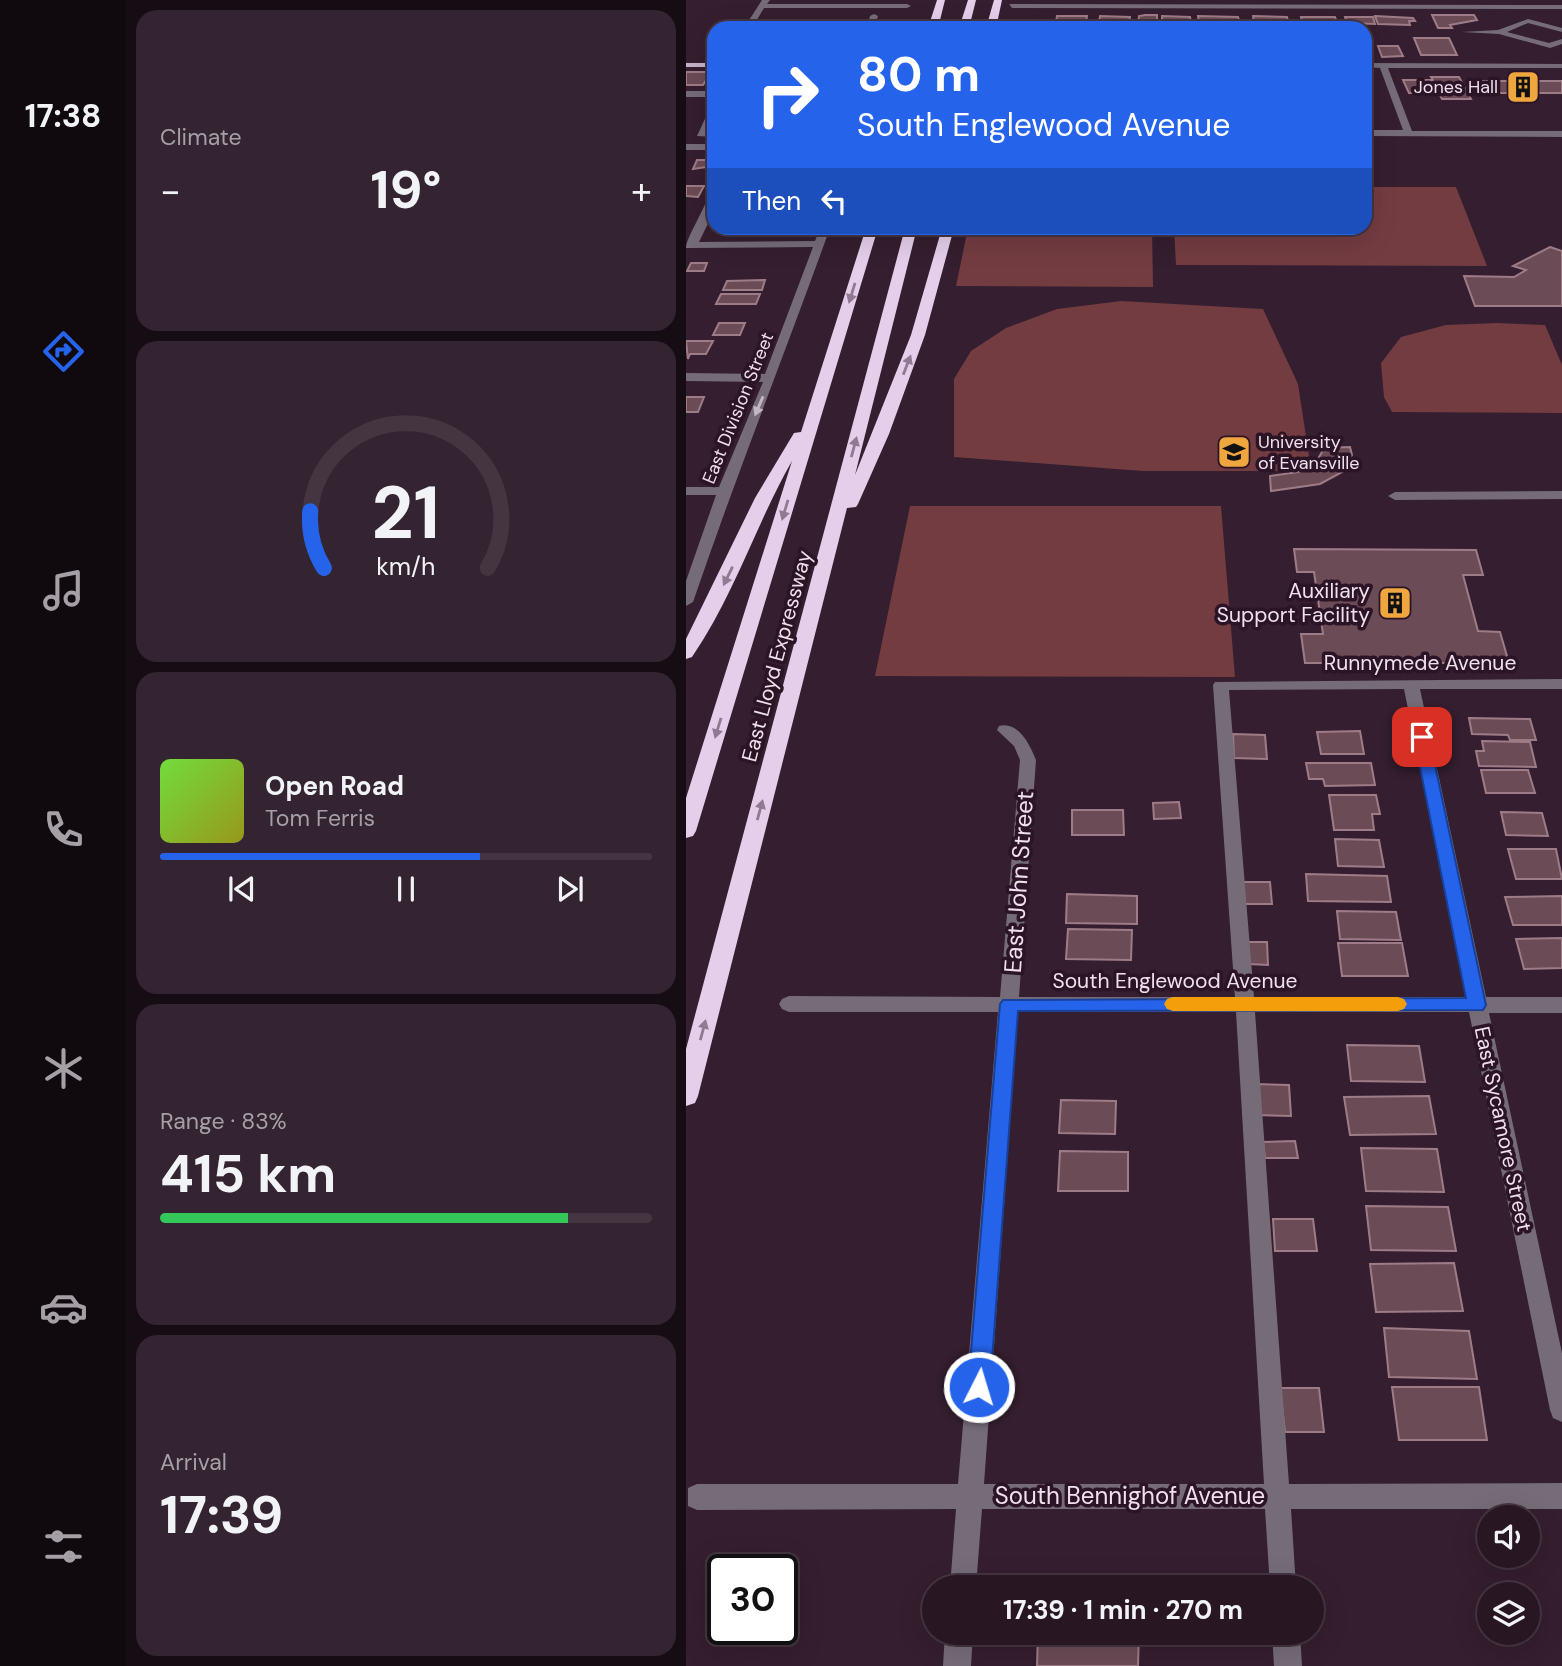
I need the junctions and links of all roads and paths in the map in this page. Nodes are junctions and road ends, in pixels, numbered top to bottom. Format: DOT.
graph roads {
  1 [pos="942,0"];
  2 [pos="972,0"];
  3 [pos="998,0"];
  4 [pos="764,3"];
  5 [pos="909,3"];
  6 [pos="1086,3"];
  7 [pos="1459,4"];
  8 [pos="878,6"];
  9 [pos="1012,6"];
  10 [pos="1520,7"];
  11 [pos="1562,7"];
  12 [pos="756,16"];
  13 [pos="769,16"];
  14 [pos="861,16"];
  15 [pos="874,16"];
  16 [pos="753,21"];
  17 [pos="872,21"];
  18 [pos="902,21"];
  19 [pos="935,21"];
  20 [pos="966,21"];
  21 [pos="993,21"];
  22 [pos="1528,21"];
  23 [pos="1562,30"];
  24 [pos="1466,32"];
  25 [pos="1499,32"];
  26 [pos="1562,41"];
  27 [pos="686,65"];
  28 [pos="707,65"];
  29 [pos="1372,65"];
  30 [pos="1383,65"];
  31 [pos="1562,66"];
  32 [pos="686,94"];
  33 [pos="707,94"];
  34 [pos="707,120"];
  35 [pos="1372,133"];
  36 [pos="707,134"];
  37 [pos="1409,134"];
  38 [pos="1562,134"];
  39 [pos="686,147"];
  40 [pos="707,147"];
  41 [pos="707,208"];
  42 [pos="823,235"];
  43 [pos="870,235"];
  44 [pos="909,235"];
  45 [pos="946,235"];
  46 [pos="820,244"];
  47 [pos="689,245"];
  48 [pos="686,377"];
  49 [pos="770,378"];
  50 [pos="817,407"];
  51 [pos="686,491"];
  52 [pos="723,491"];
  53 [pos="1562,495"];
  54 [pos="1395,496"];
  55 [pos="824,564"];
  56 [pos="686,602"];
  57 [pos="686,653"];
  58 [pos="1411,684"];
  59 [pos="1562,684"];
  60 [pos="1005,730"];
  61 [pos="686,831"];
  62 [pos="1245,1003"];
  63 [pos="789,1004"];
  64 [pos="1009,1004"];
  65 [pos="1477,1005"];
  66 [pos="1562,1005"];
  67 [pos="686,1096"];
  68 [pos="1562,1410"];
  69 [pos="970,1496"];
  70 [pos="1276,1496"];
  71 [pos="1562,1496"];
  72 [pos="698,1497"];
  73 [pos="964,1575"];
  74 [pos="1282,1575"];
  75 [pos="958,1645"];
  76 [pos="1287,1645"];
  77 [pos="957,1666"];
  78 [pos="1288,1666"];
  1 -- 19 [label="highway"];
  2 -- 20 [label="highway"];
  3 -- 21 [label="highway"];
  4 -- 8 [label="street"];
  4 -- 12 [label="street"];
  5 -- 8 [label="street"];
  5 -- 18 [label="street"];
  6 -- 7 [label="street"];
  6 -- 9 [label="street"];
  7 -- 10 [label="street"];
  8 -- 15 [label="street"];
  10 -- 11 [label="street"];
  10 -- 22 [label="street"];
  12 -- 13 [label="street"];
  12 -- 16 [label="street"];
  14 -- 15 [label="street"];
  15 -- 17 [label="street"];
  22 -- 23 [label="street"];
  22 -- 25 [label="street"];
  24 -- 25 [label="street"];
  25 -- 26 [label="street"];
  27 -- 28 [label="main road"];
  29 -- 30 [label="street"];
  30 -- 31 [label="street"];
  30 -- 37 [label="street"];
  32 -- 33 [label="street"];
  34 -- 36 [label="street"];
  35 -- 37 [label="street"];
  37 -- 38 [label="street"];
  39 -- 40 [label="street"];
  41 -- 47 [label="street"];
  42 -- 46 [label="street, East Division Street"];
  43 -- 50 [label="highway, East Lloyd Expressway, one-way"];
  55 -- 44 [label="highway, East Lloyd Expressway, one-way"];
  55 -- 45 [label="highway, one-way"];
  46 -- 47 [label="street"];
  46 -- 49 [label="street, East Division Street"];
  48 -- 49 [label="street"];
  49 -- 52 [label="street, East Division Street, one-way"];
  50 -- 57 [label="highway, one-way"];
  50 -- 61 [label="highway, East Lloyd Expressway, one-way"];
  51 -- 52 [label="street"];
  52 -- 56 [label="street, East Division Street"];
  53 -- 54 [label="street"];
  67 -- 55 [label="highway, East Lloyd Expressway, one-way"];
  58 -- 59 [label="street, Runnymede Avenue"];
  58 -- 62 [label="street, Runnymede Avenue"];
  58 -- 65 [label="street, East Sycamore Street"];
  60 -- 64 [label="street, East John Street"];
  62 -- 64 [label="street, South Englewood Avenue"];
  62 -- 65 [label="street, South Englewood Avenue"];
  62 -- 70 [label="street"];
  63 -- 64 [label="street, South Englewood Avenue"];
  64 -- 69 [label="street, East John Street"];
  65 -- 66 [label="street, South Englewood Avenue"];
  65 -- 68 [label="street, East Sycamore Street"];
  69 -- 70 [label="street, South Bennighof Avenue"];
  69 -- 72 [label="street, South Bennighof Avenue"];
  69 -- 73 [label="street, East John Street"];
  70 -- 71 [label="street, South Bennighof Avenue"];
  70 -- 74 [label="street"];
  75 -- 77 [label="street"];
  76 -- 78 [label="street"];
}
